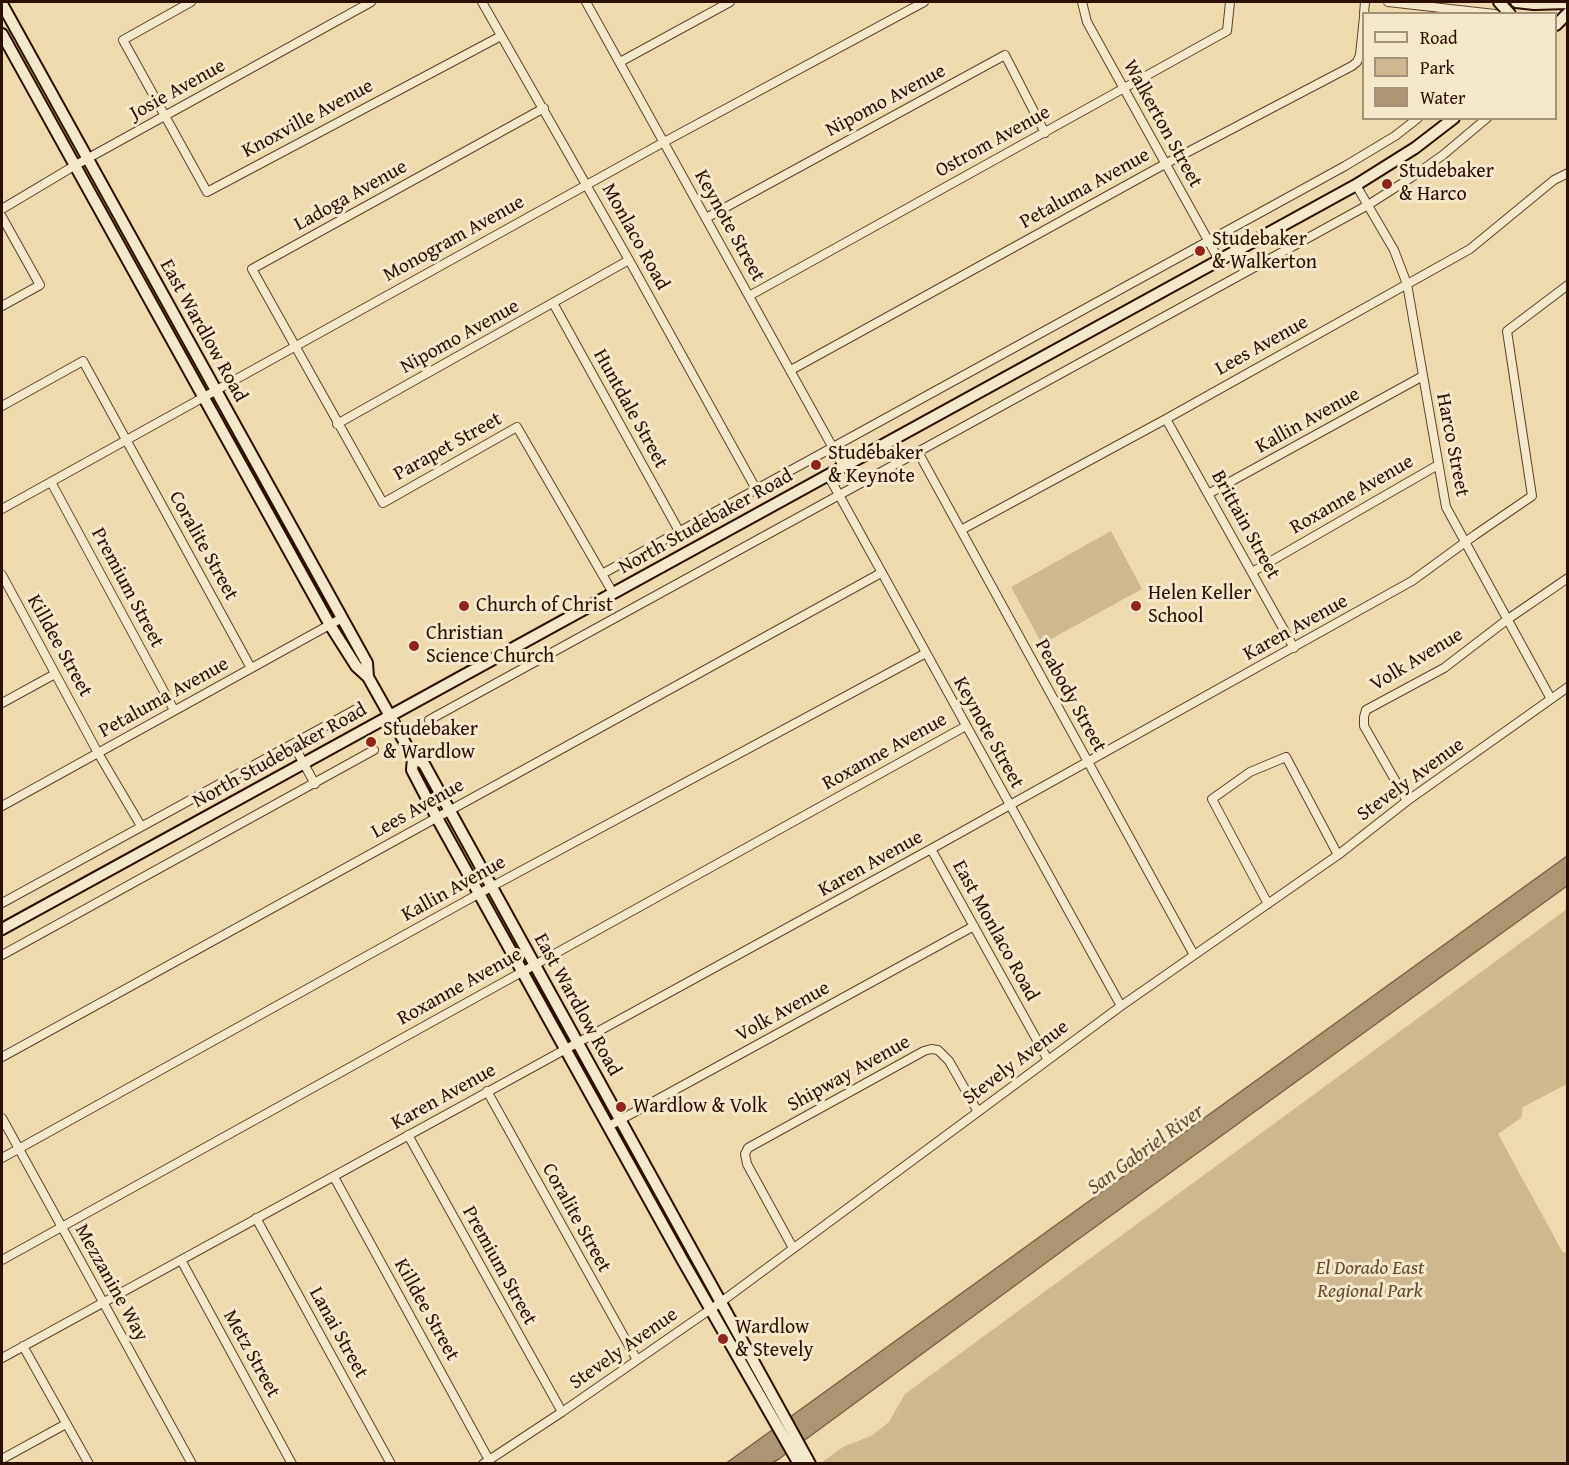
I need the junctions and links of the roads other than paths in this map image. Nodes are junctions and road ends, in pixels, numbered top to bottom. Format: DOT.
graph roads {
  1 [pos="191,2"];
  2 [pos="371,2"];
  3 [pos="482,2"];
  4 [pos="586,2"];
  5 [pos="730,2"];
  6 [pos="924,2"];
  7 [pos="1082,2"];
  8 [pos="1230,2"];
  9 [pos="1388,2"];
  10 [pos="1516,2"];
  11 [pos="1561,3"];
  12 [pos="4,4"];
  13 [pos="1477,12"];
  14 [pos="1547,12"];
  15 [pos="1568,13"];
  16 [pos="1557,24"];
  17 [pos="2,34"];
  18 [pos="1362,35"];
  19 [pos="501,36"];
  20 [pos="620,62"];
  21 [pos="1124,89"];
  22 [pos="544,108"];
  23 [pos="165,116"];
  24 [pos="1415,120"];
  25 [pos="1451,120"];
  26 [pos="1485,120"];
  27 [pos="1046,132"];
  28 [pos="664,142"];
  29 [pos="87,159"];
  30 [pos="1165,164"];
  31 [pos="75,165"];
  32 [pos="1568,173"];
  33 [pos="587,184"];
  34 [pos="1356,185"];
  35 [pos="1368,205"];
  36 [pos="2,209"];
  37 [pos="2,217"];
  38 [pos="706,218"];
  39 [pos="1208,240"];
  40 [pos="629,260"];
  41 [pos="1219,260"];
  42 [pos="1407,284"];
  43 [pos="1568,285"];
  44 [pos="749,296"];
  45 [pos="553,303"];
  46 [pos="2,306"];
  47 [pos="294,347"];
  48 [pos="791,370"];
  49 [pos="1423,376"];
  50 [pos="215,390"];
  51 [pos="203,396"];
  52 [pos="2,406"];
  53 [pos="1166,419"];
  54 [pos="338,424"];
  55 [pos="126,440"];
  56 [pos="832,447"];
  57 [pos="918,452"];
  58 [pos="1438,465"];
  59 [pos="843,466"];
  60 [pos="828,475"];
  61 [pos="51,482"];
  62 [pos="756,489"];
  63 [pos="1208,494"];
  64 [pos="839,496"];
  65 [pos="2,509"];
  66 [pos="961,530"];
  67 [pos="679,531"];
  68 [pos="1465,542"];
  69 [pos="1252,572"];
  70 [pos="881,573"];
  71 [pos="602,574"];
  72 [pos="2,575"];
  73 [pos="1568,578"];
  74 [pos="613,593"];
  75 [pos="342,618"];
  76 [pos="1508,619"];
  77 [pos="330,625"];
  78 [pos="1294,648"];
  79 [pos="926,653"];
  80 [pos="251,668"];
  81 [pos="55,674"];
  82 [pos="368,677"];
  83 [pos="1568,687"];
  84 [pos="1551,699"];
  85 [pos="2,703"];
  86 [pos="360,707"];
  87 [pos="174,710"];
  88 [pos="390,716"];
  89 [pos="429,720"];
  90 [pos="966,726"];
  91 [pos="293,744"];
  92 [pos="374,750"];
  93 [pos="98,753"];
  94 [pos="413,757"];
  95 [pos="303,763"];
  96 [pos="1088,763"];
  97 [pos="315,784"];
  98 [pos="1407,801"];
  99 [pos="1009,805"];
  100 [pos="2,806"];
  101 [pos="448,811"];
  102 [pos="437,818"];
  103 [pos="141,826"];
  104 [pos="931,849"];
  105 [pos="1338,855"];
  106 [pos="491,887"];
  107 [pos="479,894"];
  108 [pos="2,903"];
  109 [pos="1268,904"];
  110 [pos="974,926"];
  111 [pos="2,929"];
  112 [pos="2,955"];
  113 [pos="1194,955"];
  114 [pos="534,965"];
  115 [pos="523,972"];
  116 [pos="1121,1006"];
  117 [pos="578,1044"];
  118 [pos="566,1050"];
  119 [pos="2,1057"];
  120 [pos="1048,1060"];
  121 [pos="487,1091"];
  122 [pos="978,1112"];
  123 [pos="2,1118"];
  124 [pos="620,1120"];
  125 [pos="609,1126"];
  126 [pos="408,1135"];
  127 [pos="18,1149"];
  128 [pos="2,1158"];
  129 [pos="334,1177"];
  130 [pos="256,1218"];
  131 [pos="62,1228"];
  132 [pos="793,1248"];
  133 [pos="2,1260"];
  134 [pos="181,1260"];
  135 [pos="104,1302"];
  136 [pos="716,1305"];
  137 [pos="23,1346"];
  138 [pos="2,1358"];
  139 [pos="637,1360"];
  140 [pos="562,1412"];
  141 [pos="776,1412"];
  142 [pos="66,1424"];
  143 [pos="2,1459"];
  144 [pos="486,1462"];
  145 [pos="89,1464"];
  146 [pos="192,1464"];
  147 [pos="292,1464"];
  148 [pos="391,1464"];
  149 [pos="799,1464"];
  150 [pos="810,1464"];
  1 -- 23 [label="street"];
  2 -- 23 [label="street, Josie Avenue"];
  3 -- 19 [label="street, Monlaco Road"];
  4 -- 20 [label="street, Keynote Street"];
  5 -- 20 [label="street"];
  6 -- 28 [label="street, Monogram Avenue"];
  7 -- 21 [label="street, Walkerton Street"];
  8 -- 21 [label="street, Ostrom Avenue"];
  9 -- 13 [label="street"];
  10 -- 11 [label="main road"];
  11 -- 14 [label="main road"];
  12 -- 29 [label="main road, East Wardlow Road"];
  15 -- 16 [label="main road"];
  17 -- 31 [label="main road, East Wardlow Road"];
  18 -- 30 [label="street, Petaluma Avenue"];
  19 -- 22 [label="street, Monlaco Road"];
  19 -- 23 [label="street, Knoxville Avenue"];
  20 -- 28 [label="street, Keynote Street"];
  21 -- 27 [label="street, Ostrom Avenue"];
  21 -- 30 [label="street, Walkerton Street"];
  22 -- 33 [label="street, Monlaco Road"];
  22 -- 47 [label="street, Ladoga Avenue"];
  23 -- 29 [label="street, Josie Avenue"];
  24 -- 39 [label="street, North Studebaker Road"];
  25 -- 34 [label="main road, North Studebaker Road"];
  26 -- 35 [label="street, North Studebaker Road"];
  27 -- 38 [label="street, Nipomo Avenue"];
  27 -- 44 [label="street, Ostrom Avenue"];
  28 -- 33 [label="street, Monogram Avenue"];
  28 -- 38 [label="street, Keynote Street"];
  29 -- 31 [label="street, Josie Avenue"];
  29 -- 50 [label="main road, East Wardlow Road"];
  30 -- 39 [label="street, Walkerton Street"];
  30 -- 48 [label="street, Petaluma Avenue"];
  31 -- 36 [label="street, Josie Avenue"];
  31 -- 51 [label="main road, East Wardlow Road"];
  32 -- 42 [label="street, Lees Avenue"];
  33 -- 40 [label="street, Monlaco Road"];
  33 -- 47 [label="street, Monogram Avenue"];
  34 -- 35 [label="street, Harco Street"];
  34 -- 41 [label="main road, North Studebaker Road"];
  35 -- 42 [label="street, Harco Street"];
  35 -- 57 [label="street, North Studebaker Road"];
  37 -- 46 [label="street"];
  38 -- 44 [label="street, Keynote Street"];
  39 -- 41 [label="street, Walkerton Street"];
  39 -- 56 [label="street, North Studebaker Road"];
  40 -- 45 [label="street, Nipomo Avenue"];
  40 -- 62 [label="street, Monlaco Road"];
  41 -- 59 [label="main road, North Studebaker Road"];
  42 -- 49 [label="street, Harco Street"];
  42 -- 53 [label="street, Lees Avenue"];
  43 -- 68 [label="street, Karen Avenue"];
  44 -- 48 [label="street, Keynote Street"];
  45 -- 54 [label="street, Nipomo Avenue"];
  45 -- 67 [label="street, Huntdale Street"];
  47 -- 50 [label="street, Monogram Avenue"];
  47 -- 54 [label="street, Parapet Street"];
  48 -- 56 [label="street, Keynote Street"];
  49 -- 58 [label="street, Harco Street"];
  49 -- 63 [label="street, Kallin Avenue"];
  50 -- 51 [label="street, Monogram Avenue"];
  50 -- 75 [label="main road, East Wardlow Road"];
  51 -- 55 [label="street, Monogram Avenue"];
  51 -- 77 [label="main road, East Wardlow Road"];
  52 -- 55 [label="street"];
  53 -- 63 [label="street, Brittain Street"];
  53 -- 66 [label="street, Lees Avenue"];
  54 -- 71 [label="street, Parapet Street"];
  55 -- 61 [label="street, Monogram Avenue"];
  55 -- 80 [label="street, Coralite Street"];
  56 -- 59 [label="street, Keynote Street"];
  56 -- 62 [label="street, North Studebaker Road"];
  57 -- 64 [label="street, North Studebaker Road"];
  57 -- 66 [label="street, Peabody Street"];
  58 -- 68 [label="street, Harco Street"];
  58 -- 69 [label="street, Roxanne Avenue"];
  59 -- 60 [label="main road, North Studebaker Road"];
  60 -- 64 [label="street, Keynote Street"];
  60 -- 74 [label="main road, North Studebaker Road"];
  61 -- 65 [label="street, Monogram Avenue"];
  61 -- 87 [label="street, Premium Street"];
  62 -- 67 [label="street, North Studebaker Road"];
  63 -- 69 [label="street, Brittain Street"];
  64 -- 70 [label="street, Keynote Street"];
  64 -- 89 [label="street, North Studebaker Road"];
  66 -- 96 [label="street, Peabody Street"];
  67 -- 71 [label="street, North Studebaker Road"];
  68 -- 76 [label="street, Harco Street"];
  68 -- 78 [label="street, Karen Avenue"];
  69 -- 78 [label="street, Brittain Street"];
  70 -- 79 [label="street, Keynote Street"];
  70 -- 101 [label="street, Lees Avenue"];
  71 -- 74 [label="street, Parapet Street"];
  72 -- 81 [label="street, Killdee Street"];
  73 -- 76 [label="street, Volk Avenue"];
  74 -- 88 [label="main road, North Studebaker Road"];
  75 -- 77 [label="street, Petaluma Avenue"];
  75 -- 82 [label="main road, East Wardlow Road"];
  76 -- 84 [label="street, Harco Street"];
  76 -- 98 [label="street, Volk Avenue"];
  77 -- 80 [label="street, Petaluma Avenue"];
  77 -- 82 [label="main road, East Wardlow Road"];
  78 -- 96 [label="street, Karen Avenue"];
  79 -- 90 [label="street, Keynote Street"];
  79 -- 106 [label="street, Kallin Avenue"];
  80 -- 87 [label="street, Petaluma Avenue"];
  81 -- 85 [label="street"];
  81 -- 93 [label="street, Killdee Street"];
  82 -- 88 [label="main road, East Wardlow Road"];
  83 -- 84 [label="street, Stevely Avenue"];
  84 -- 98 [label="street, Stevely Avenue"];
  86 -- 91 [label="street, North Studebaker Road"];
  87 -- 93 [label="street, Petaluma Avenue"];
  88 -- 94 [label="main road, East Wardlow Road"];
  88 -- 95 [label="main road, North Studebaker Road"];
  90 -- 99 [label="street, Keynote Street"];
  90 -- 114 [label="street, Roxanne Avenue"];
  91 -- 95 [label="street"];
  91 -- 103 [label="street, North Studebaker Road"];
  92 -- 97 [label="street, North Studebaker Road"];
  93 -- 100 [label="street, Petaluma Avenue"];
  93 -- 103 [label="street, Killdee Street"];
  94 -- 101 [label="main road, East Wardlow Road"];
  94 -- 102 [label="main road, East Wardlow Road"];
  95 -- 97 [label="street"];
  95 -- 111 [label="main road, North Studebaker Road"];
  96 -- 99 [label="street, Karen Avenue"];
  96 -- 113 [label="street, Peabody Street"];
  97 -- 112 [label="street, North Studebaker Road"];
  98 -- 105 [label="street, Stevely Avenue"];
  99 -- 104 [label="street, Karen Avenue"];
  99 -- 116 [label="street, Keynote Street"];
  101 -- 102 [label="street, Lees Avenue"];
  101 -- 106 [label="main road, East Wardlow Road"];
  102 -- 107 [label="main road, East Wardlow Road"];
  102 -- 119 [label="street, Lees Avenue"];
  103 -- 108 [label="street, North Studebaker Road"];
  104 -- 110 [label="street, East Monlaco Road"];
  104 -- 117 [label="street, Karen Avenue"];
  105 -- 109 [label="street, Stevely Avenue"];
  105 -- 109 [label="street"];
  106 -- 107 [label="street, Kallin Avenue"];
  106 -- 114 [label="main road, East Wardlow Road"];
  107 -- 115 [label="main road, East Wardlow Road"];
  107 -- 127 [label="street, Kallin Avenue"];
  109 -- 113 [label="street, Stevely Avenue"];
  110 -- 120 [label="street, East Monlaco Road"];
  110 -- 124 [label="street, Volk Avenue"];
  113 -- 116 [label="street, Stevely Avenue"];
  114 -- 115 [label="street, Roxanne Avenue"];
  114 -- 117 [label="main road, East Wardlow Road"];
  115 -- 118 [label="main road, East Wardlow Road"];
  115 -- 131 [label="street, Roxanne Avenue"];
  116 -- 120 [label="street, Stevely Avenue"];
  117 -- 118 [label="street, Karen Avenue"];
  117 -- 124 [label="main road, East Wardlow Road"];
  118 -- 121 [label="street, Karen Avenue"];
  118 -- 125 [label="main road, East Wardlow Road"];
  120 -- 122 [label="street, Stevely Avenue"];
  121 -- 126 [label="street, Karen Avenue"];
  121 -- 139 [label="street, Coralite Street"];
  122 -- 132 [label="street, Stevely Avenue"];
  122 -- 132 [label="street, Shipway Avenue"];
  123 -- 127 [label="street, Mezzanine Way"];
  124 -- 125 [label="street, Volk Avenue"];
  124 -- 136 [label="main road, East Wardlow Road"];
  125 -- 136 [label="main road, East Wardlow Road"];
  126 -- 129 [label="street, Karen Avenue"];
  126 -- 140 [label="street, Premium Street"];
  127 -- 128 [label="street, Kallin Avenue"];
  127 -- 131 [label="street, Mezzanine Way"];
  129 -- 130 [label="street, Karen Avenue"];
  129 -- 144 [label="street, Killdee Street"];
  130 -- 134 [label="street, Karen Avenue"];
  130 -- 148 [label="street, Lanai Street"];
  131 -- 133 [label="street, Roxanne Avenue"];
  131 -- 135 [label="street, Mezzanine Way"];
  132 -- 136 [label="street, Stevely Avenue"];
  134 -- 135 [label="street, Karen Avenue"];
  134 -- 147 [label="street, Metz Street"];
  135 -- 137 [label="street, Karen Avenue"];
  135 -- 146 [label="street, Mezzanine Way"];
  136 -- 139 [label="street, Stevely Avenue"];
  136 -- 141 [label="main road, East Wardlow Road"];
  137 -- 138 [label="street, Karen Avenue"];
  137 -- 142 [label="street"];
  139 -- 140 [label="street, Stevely Avenue"];
  140 -- 144 [label="street, Stevely Avenue"];
  141 -- 149 [label="main road, East Wardlow Road"];
  141 -- 150 [label="main road, East Wardlow Road"];
  142 -- 143 [label="street"];
  142 -- 145 [label="street"];
}
